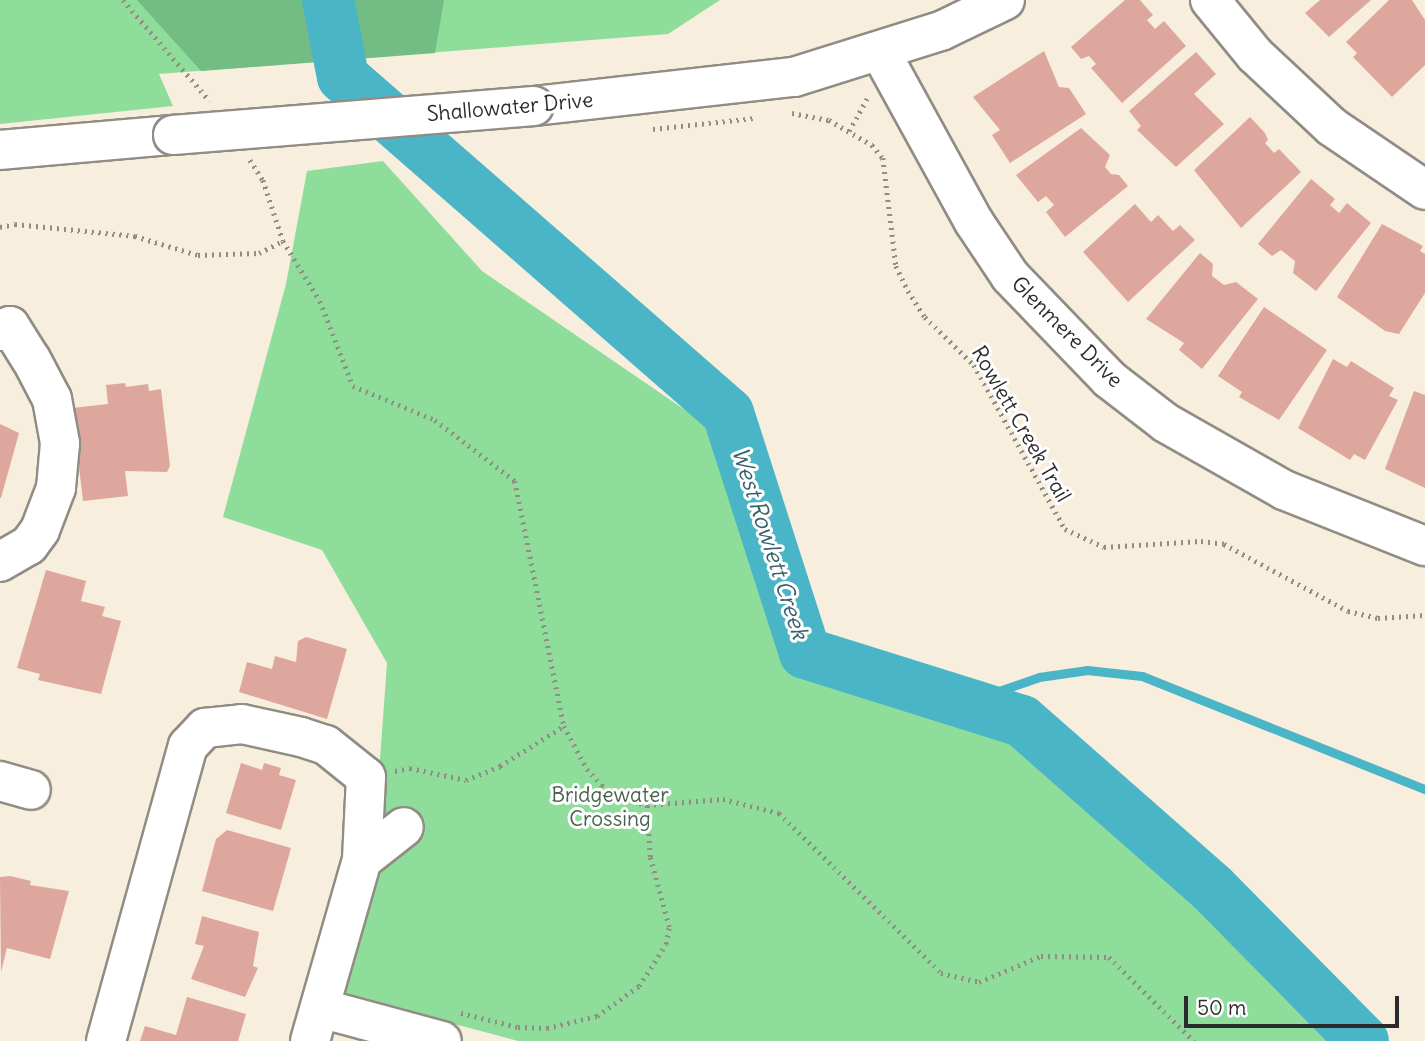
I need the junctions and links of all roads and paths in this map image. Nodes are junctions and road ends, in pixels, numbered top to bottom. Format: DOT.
graph roads {
  1 [pos="123,0"];
  2 [pos="1005,0"];
  3 [pos="1210,0"];
  4 [pos="881,53"];
  5 [pos="212,103"];
  6 [pos="789,113"];
  7 [pos="764,117"];
  8 [pos="650,130"];
  9 [pos="0,150"];
  10 [pos="248,158"];
  11 [pos="1425,191"];
  12 [pos="0,227"];
  13 [pos="283,241"];
  14 [pos="5,329"];
  15 [pos="1425,546"];
  16 [pos="0,562"];
  17 [pos="1425,615"];
  18 [pos="564,726"];
  19 [pos="366,777"];
  20 [pos="647,804"];
  21 [pos="404,827"];
  22 [pos="362,860"];
  23 [pos="315,1024"];
  24 [pos="446,1026"];
  25 [pos="106,1041"];
  26 [pos="1194,1041"];
  1 -- 5 [label="path"];
  2 -- 4 [label="street, Shallowater Drive"];
  3 -- 11 [label="street"];
  4 -- 9 [label="street, Shallowater Drive, bridge"];
  4 -- 15 [label="street, Glenmere Drive"];
  6 -- 17 [label="path, Rowlett Creek Trail"];
  7 -- 8 [label="path"];
  10 -- 13 [label="path"];
  12 -- 13 [label="path"];
  13 -- 18 [label="path"];
  14 -- 16 [label="street"];
  18 -- 19 [label="path"];
  18 -- 20 [label="path"];
  19 -- 22 [label="street"];
  19 -- 25 [label="street"];
  20 -- 24 [label="path"];
  20 -- 26 [label="path"];
  21 -- 22 [label="street"];
  22 -- 23 [label="street"];
  23 -- 24 [label="street"];
}
